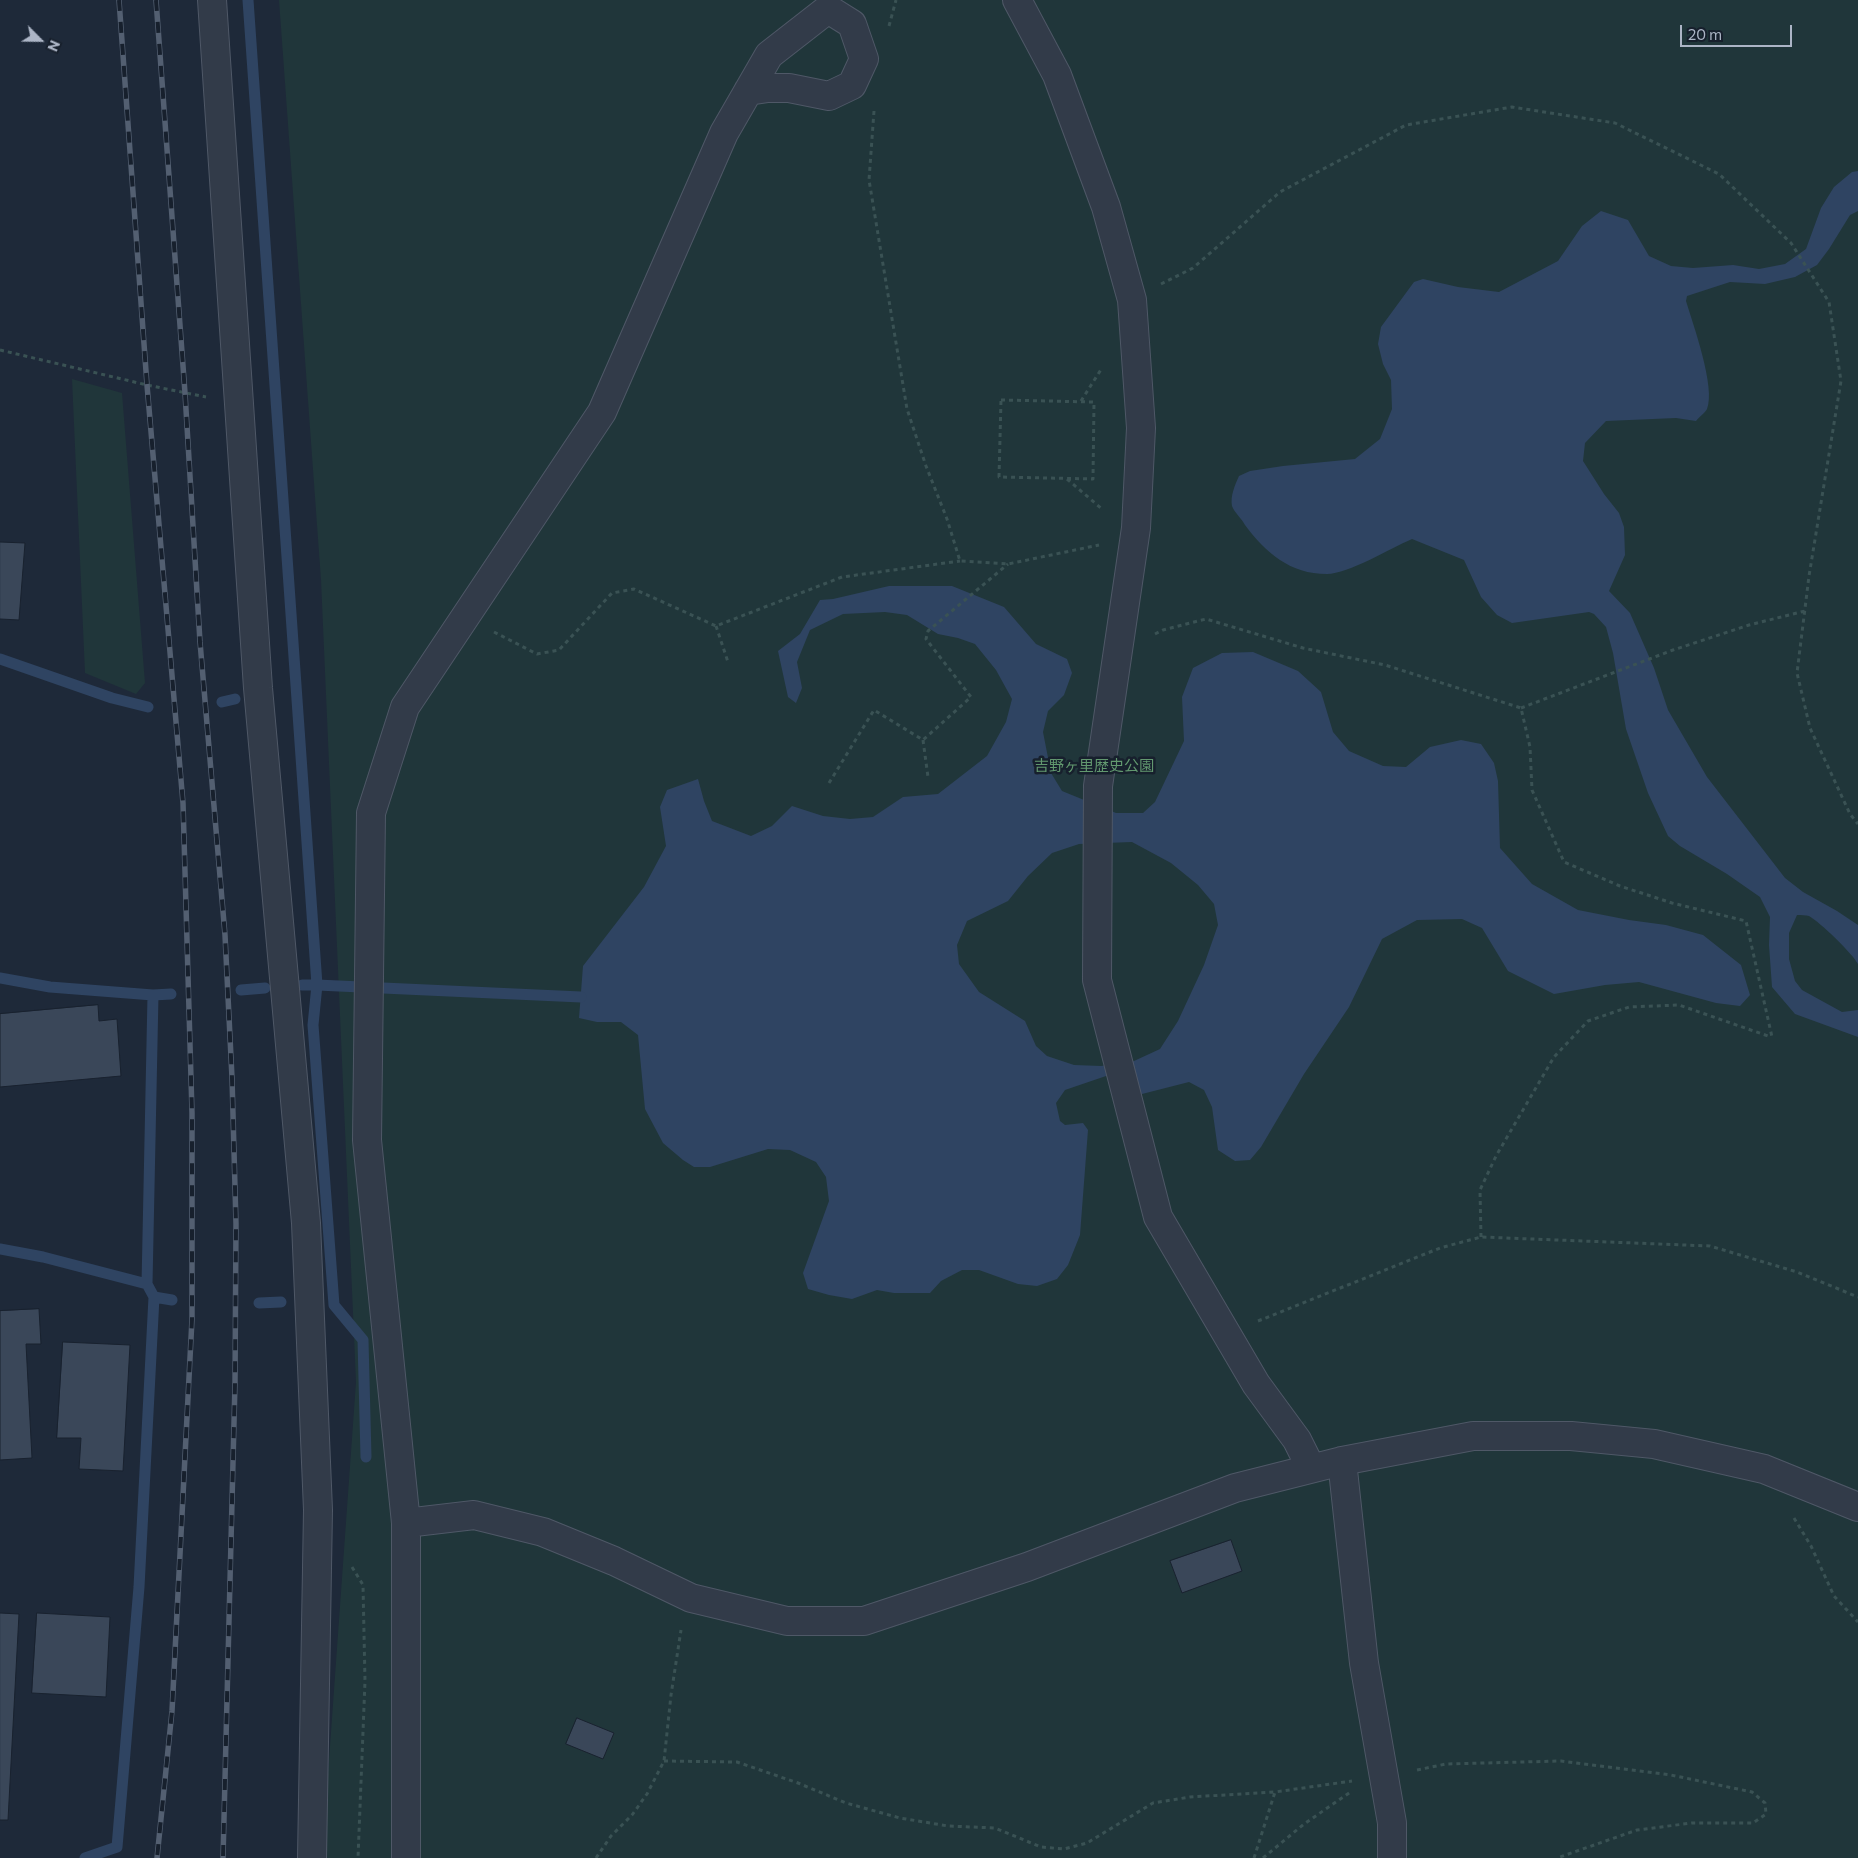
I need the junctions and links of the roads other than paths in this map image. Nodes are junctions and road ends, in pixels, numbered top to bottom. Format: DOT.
graph roads {
  1 [pos="212,0"];
  2 [pos="1017,0"];
  3 [pos="838,4"];
  4 [pos="748,92"];
  5 [pos="1342,1461"];
  6 [pos="1311,1468"];
  7 [pos="1858,1508"];
  8 [pos="406,1523"];
  9 [pos="312,1858"];
  10 [pos="406,1858"];
  11 [pos="1392,1858"];
  1 -- 9 [label="street"];
  2 -- 6 [label="street"];
  3 -- 4 [label="street"];
  3 -- 4 [label="street"];
  4 -- 8 [label="street"];
  5 -- 6 [label="street"];
  5 -- 7 [label="street"];
  5 -- 11 [label="street"];
  6 -- 8 [label="street"];
  8 -- 10 [label="street"];
}
